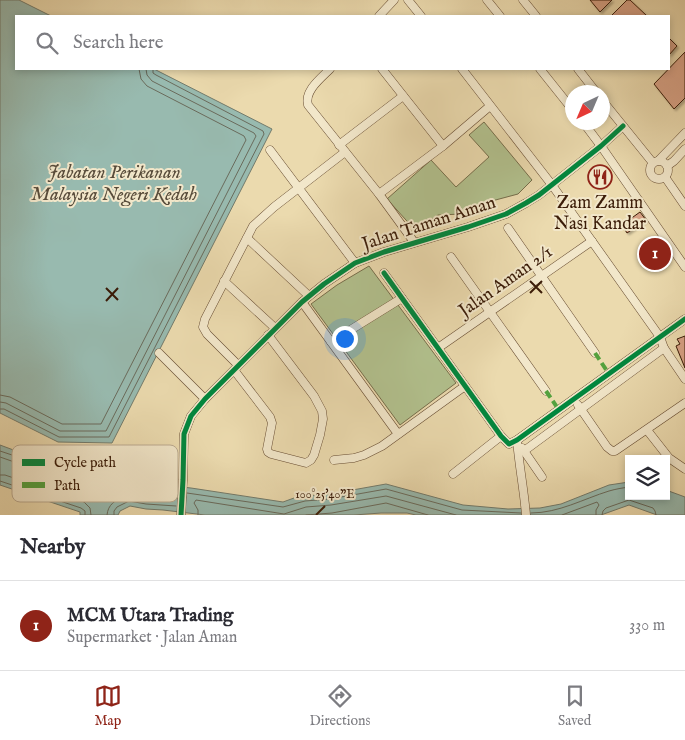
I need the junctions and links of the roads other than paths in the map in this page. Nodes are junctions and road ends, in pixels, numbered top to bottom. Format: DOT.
graph roads {
  1 [pos="394,0"];
  2 [pos="408,0"];
  3 [pos="487,0"];
  4 [pos="523,0"];
  5 [pos="380,15"];
  6 [pos="420,15"];
  7 [pos="499,15"];
  8 [pos="535,15"];
  9 [pos="329,70"];
  10 [pos="383,70"];
  11 [pos="463,70"];
  12 [pos="541,70"];
  13 [pos="579,70"];
  14 [pos="591,85"];
  15 [pos="403,96"];
  16 [pos="565,100"];
  17 [pos="490,106"];
  18 [pos="610,110"];
  19 [pos="623,126"];
  20 [pos="589,130"];
  21 [pos="685,133"];
  22 [pos="443,146"];
  23 [pos="601,146"];
  24 [pos="342,149"];
  25 [pos="685,149"];
  26 [pos="270,150"];
  27 [pos="656,162"];
  28 [pos="667,166"];
  29 [pos="665,177"];
  30 [pos="552,185"];
  31 [pos="298,188"];
  32 [pos="378,194"];
  33 [pos="685,206"];
  34 [pos="508,228"];
  35 [pos="247,238"];
  36 [pos="592,241"];
  37 [pos="414,242"];
  38 [pos="451,257"];
  39 [pos="355,263"];
  40 [pos="685,267"];
  41 [pos="384,273"];
  42 [pos="541,276"];
  43 [pos="224,281"];
  44 [pos="309,296"];
  45 [pos="402,298"];
  46 [pos="302,302"];
  47 [pos="490,311"];
  48 [pos="685,319"];
  49 [pos="275,328"];
  50 [pos="268,335"];
  51 [pos="660,337"];
  52 [pos="331,342"];
  53 [pos="438,348"];
  54 [pos="664,348"];
  55 [pos="158,353"];
  56 [pos="595,353"];
  57 [pos="236,367"];
  58 [pos="685,379"];
  59 [pos="465,386"];
  60 [pos="546,391"];
  61 [pos="205,399"];
  62 [pos="574,399"];
  63 [pos="685,403"];
  64 [pos="580,408"];
  65 [pos="647,430"];
  66 [pos="398,434"];
  67 [pos="501,436"];
  68 [pos="517,440"];
  69 [pos="524,451"];
  70 [pos="334,460"];
  71 [pos="685,469"];
  72 [pos="453,474"];
  73 [pos="542,477"];
  74 [pos="181,515"];
  75 [pos="526,515"];
  1 -- 5 [label="street"];
  2 -- 6 [label="street"];
  3 -- 7 [label="street"];
  4 -- 8 [label="street"];
  9 -- 24 [label="street"];
  10 -- 15 [label="street"];
  11 -- 17 [label="street"];
  12 -- 16 [label="street"];
  13 -- 14 [label="street"];
  15 -- 22 [label="street"];
  15 -- 24 [label="street"];
  17 -- 22 [label="street"];
  17 -- 30 [label="street"];
  18 -- 19 [label="street"];
  19 -- 23 [label="street, Jalan Taman Aman"];
  19 -- 27 [label="street"];
  20 -- 23 [label="street"];
  21 -- 27 [label="street"];
  22 -- 32 [label="street"];
  23 -- 30 [label="street, Jalan Taman Aman"];
  23 -- 40 [label="street"];
  24 -- 31 [label="street"];
  24 -- 32 [label="street"];
  25 -- 28 [label="street"];
  26 -- 31 [label="street"];
  27 -- 28 [label="street"];
  27 -- 29 [label="street"];
  28 -- 29 [label="street"];
  29 -- 33 [label="street"];
  30 -- 36 [label="street"];
  30 -- 37 [label="street, Jalan Taman Aman"];
  31 -- 35 [label="street"];
  31 -- 39 [label="street"];
  32 -- 37 [label="street"];
  34 -- 42 [label="street"];
  35 -- 43 [label="street"];
  35 -- 44 [label="street"];
  36 -- 42 [label="street, Jalan Aman 2/1"];
  36 -- 51 [label="street"];
  37 -- 39 [label="street, Jalan Taman Aman"];
  38 -- 47 [label="street"];
  39 -- 44 [label="street, Jalan Taman Aman"];
  41 -- 45 [label="street"];
  42 -- 47 [label="street, Jalan Aman 2/1"];
  42 -- 56 [label="street"];
  43 -- 49 [label="street"];
  43 -- 57 [label="street"];
  44 -- 46 [label="street, Jalan Taman Aman"];
  45 -- 52 [label="street"];
  45 -- 53 [label="street"];
  46 -- 49 [label="street, Jalan Taman Aman"];
  46 -- 52 [label="street"];
  47 -- 53 [label="street, Jalan Aman 2/1"];
  47 -- 60 [label="street"];
  48 -- 51 [label="street"];
  49 -- 50 [label="street, Jalan Taman Aman"];
  50 -- 57 [label="street, Jalan Taman Aman"];
  50 -- 57 [label="street"];
  51 -- 54 [label="street"];
  51 -- 62 [label="street"];
  52 -- 66 [label="street"];
  53 -- 59 [label="street"];
  54 -- 58 [label="street"];
  54 -- 64 [label="street"];
  55 -- 61 [label="street"];
  57 -- 61 [label="street, Jalan Taman Aman"];
  59 -- 66 [label="street"];
  59 -- 67 [label="street"];
  61 -- 74 [label="street, Jalan Taman Aman"];
  62 -- 64 [label="street"];
  62 -- 68 [label="street"];
  63 -- 65 [label="street"];
  64 -- 65 [label="street"];
  64 -- 69 [label="street"];
  65 -- 71 [label="street"];
  66 -- 70 [label="street"];
  67 -- 68 [label="street"];
  67 -- 72 [label="street"];
  68 -- 69 [label="street"];
  68 -- 75 [label="street"];
  69 -- 73 [label="street"];
}
